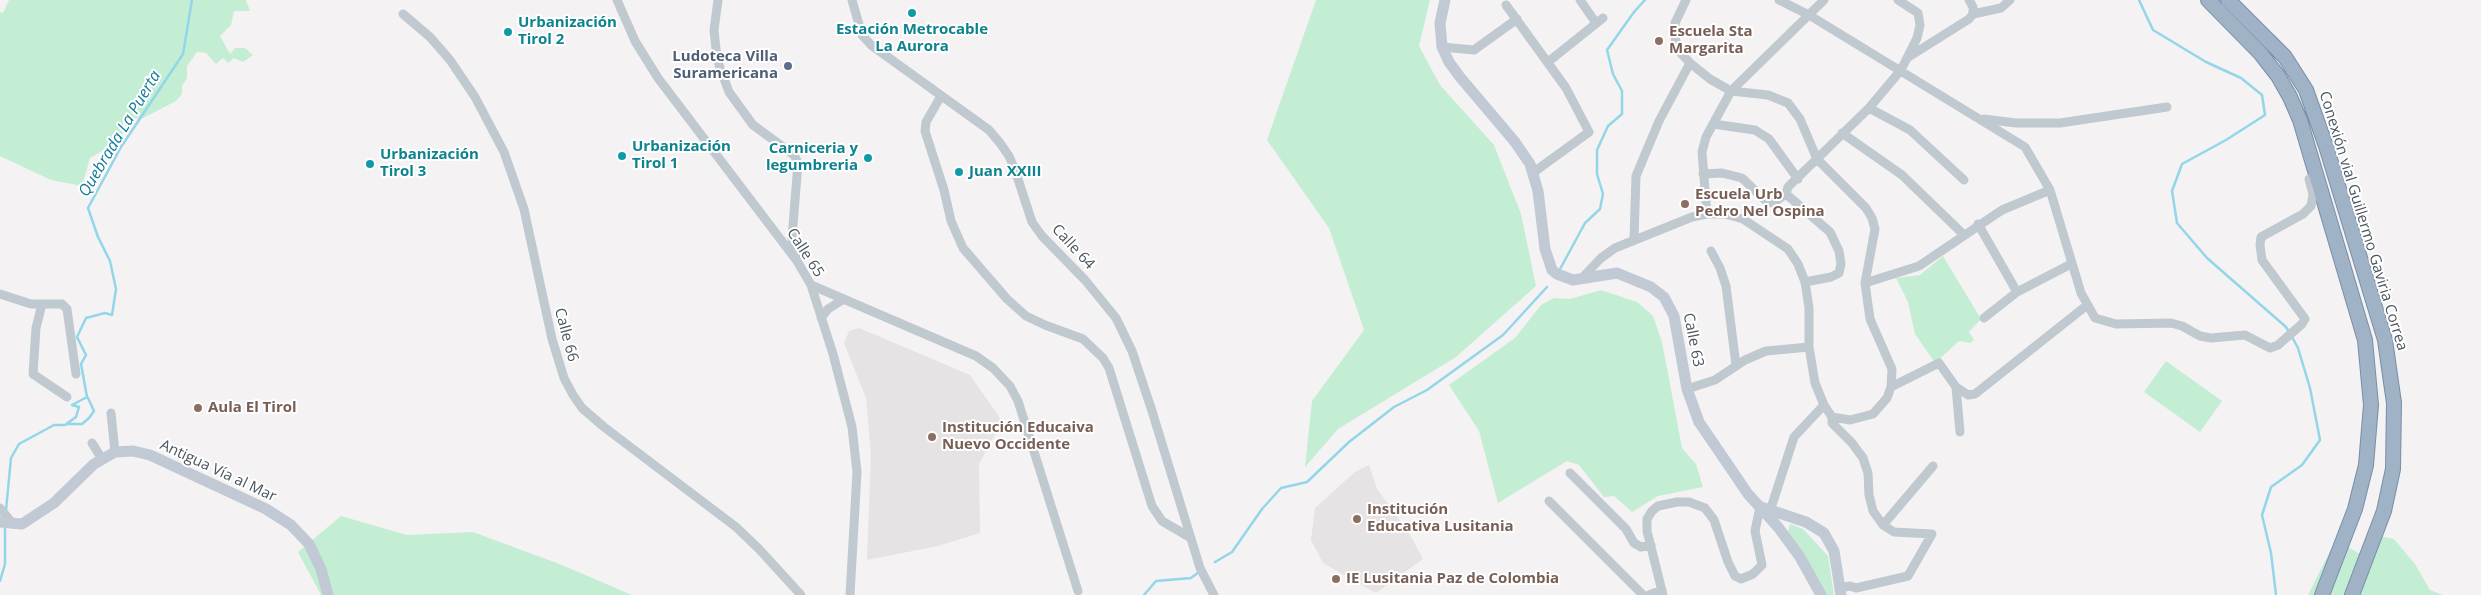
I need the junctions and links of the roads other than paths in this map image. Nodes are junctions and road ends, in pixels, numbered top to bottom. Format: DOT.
graph roads {
  1 [pos="617,0"];
  2 [pos="718,0"];
  3 [pos="852,0"];
  4 [pos="1445,0"];
  5 [pos="1580,0"];
  6 [pos="1686,0"];
  7 [pos="1779,0"];
  8 [pos="1824,0"];
  9 [pos="1898,0"];
  10 [pos="1969,0"];
  11 [pos="2010,0"];
  12 [pos="2208,0"];
  13 [pos="2228,0"];
  14 [pos="1506,5"];
  15 [pos="402,14"];
  16 [pos="1973,14"];
  17 [pos="1809,15"];
  18 [pos="1517,19"];
  19 [pos="1442,47"];
  20 [pos="1907,58"];
  21 [pos="1548,62"];
  22 [pos="1690,63"];
  23 [pos="1900,70"];
  24 [pos="1731,91"];
  25 [pos="941,96"];
  26 [pos="2167,107"];
  27 [pos="1869,108"];
  28 [pos="1981,119"];
  29 [pos="1713,124"];
  30 [pos="1842,133"];
  31 [pos="1817,159"];
  32 [pos="1534,172"];
  33 [pos="1703,174"];
  34 [pos="2308,178"];
  35 [pos="1798,179"];
  36 [pos="1964,180"];
  37 [pos="2050,190"];
  38 [pos="1786,194"];
  39 [pos="1707,214"];
  40 [pos="1978,224"];
  41 [pos="1963,234"];
  42 [pos="1634,240"];
  43 [pos="1710,251"];
  44 [pos="797,261"];
  45 [pos="2071,264"];
  46 [pos="1581,279"];
  47 [pos="1805,282"];
  48 [pos="1865,283"];
  49 [pos="811,286"];
  50 [pos="2017,292"];
  51 [pos="0,294"];
  52 [pos="844,299"];
  53 [pos="42,304"];
  54 [pos="2086,306"];
  55 [pos="821,318"];
  56 [pos="1984,318"];
  57 [pos="1809,347"];
  58 [pos="1736,365"];
  59 [pos="76,374"];
  60 [pos="1891,387"];
  61 [pos="1956,387"];
  62 [pos="1687,389"];
  63 [pos="67,397"];
  64 [pos="1824,405"];
  65 [pos="111,413"];
  66 [pos="1832,417"];
  67 [pos="1960,432"];
  68 [pos="92,443"];
  69 [pos="115,452"];
  70 [pos="102,459"];
  71 [pos="1933,466"];
  72 [pos="1570,473"];
  73 [pos="1549,501"];
  74 [pos="0,508"];
  75 [pos="1765,509"];
  76 [pos="0,522"];
  77 [pos="13,524"];
  78 [pos="1883,525"];
  79 [pos="1191,538"];
  80 [pos="1650,545"];
  81 [pos="1840,591"];
  82 [pos="1078,592"];
  83 [pos="1662,592"];
  84 [pos="328,595"];
  85 [pos="802,595"];
  86 [pos="850,595"];
  87 [pos="1214,595"];
  88 [pos="1643,595"];
  89 [pos="1649,595"];
  90 [pos="1821,595"];
  91 [pos="2322,595"];
  92 [pos="2352,595"];
  1 -- 44 [label="street, Calle 65"];
  2 -- 44 [label="street"];
  3 -- 25 [label="street, Calle 64"];
  4 -- 19 [label="main road, Calle 63"];
  5 -- 21 [label="street"];
  6 -- 22 [label="street"];
  7 -- 17 [label="street"];
  8 -- 17 [label="street"];
  9 -- 20 [label="street"];
  10 -- 16 [label="street"];
  11 -- 16 [label="street"];
  12 -- 91 [label="highway, Conexión vial Guillermo Gaviria Correa"];
  13 -- 92 [label="highway, Conexión vial Guillermo Gaviria Correa"];
  14 -- 18 [label="street"];
  15 -- 85 [label="street, Calle 66"];
  16 -- 20 [label="street"];
  17 -- 23 [label="street"];
  17 -- 24 [label="street"];
  18 -- 19 [label="street"];
  18 -- 21 [label="street"];
  19 -- 32 [label="main road, Calle 63"];
  20 -- 23 [label="street"];
  21 -- 32 [label="street"];
  22 -- 24 [label="street"];
  22 -- 42 [label="street"];
  23 -- 27 [label="street"];
  23 -- 28 [label="street"];
  24 -- 29 [label="street"];
  24 -- 31 [label="street"];
  25 -- 79 [label="street, Calle 64"];
  25 -- 79 [label="street"];
  26 -- 28 [label="street"];
  27 -- 30 [label="street"];
  27 -- 36 [label="street"];
  28 -- 37 [label="street"];
  29 -- 33 [label="street"];
  29 -- 35 [label="street"];
  30 -- 31 [label="street"];
  30 -- 41 [label="street"];
  31 -- 35 [label="street"];
  31 -- 48 [label="street"];
  32 -- 46 [label="main road, Calle 63"];
  33 -- 38 [label="street"];
  33 -- 39 [label="street"];
  34 -- 54 [label="street"];
  35 -- 38 [label="street"];
  37 -- 40 [label="street"];
  37 -- 45 [label="street"];
  38 -- 47 [label="street"];
  39 -- 42 [label="street"];
  39 -- 47 [label="street"];
  40 -- 41 [label="street"];
  40 -- 50 [label="street"];
  41 -- 48 [label="street"];
  42 -- 46 [label="street"];
  43 -- 58 [label="street"];
  44 -- 49 [label="street, Calle 65"];
  45 -- 50 [label="street"];
  45 -- 54 [label="street"];
  46 -- 62 [label="main road, Calle 63"];
  47 -- 57 [label="street"];
  48 -- 60 [label="street"];
  49 -- 52 [label="street"];
  49 -- 55 [label="street, Calle 65"];
  50 -- 56 [label="street"];
  51 -- 53 [label="street"];
  52 -- 55 [label="street"];
  52 -- 82 [label="street"];
  53 -- 59 [label="street"];
  53 -- 63 [label="street"];
  54 -- 61 [label="street"];
  55 -- 86 [label="street, Calle 65"];
  57 -- 58 [label="street"];
  57 -- 64 [label="street"];
  58 -- 62 [label="street"];
  60 -- 61 [label="street"];
  60 -- 66 [label="street"];
  61 -- 67 [label="street"];
  62 -- 75 [label="main road, Calle 63"];
  64 -- 66 [label="street"];
  64 -- 75 [label="street"];
  65 -- 69 [label="street"];
  66 -- 78 [label="street"];
  68 -- 70 [label="street"];
  69 -- 70 [label="main road, Antigua Vía al Mar"];
  69 -- 84 [label="main road, Antigua Vía al Mar"];
  70 -- 77 [label="main road, Antigua Vía al Mar"];
  71 -- 78 [label="street"];
  72 -- 80 [label="street"];
  73 -- 88 [label="street"];
  74 -- 77 [label="street"];
  75 -- 80 [label="street"];
  75 -- 81 [label="main road"];
  75 -- 90 [label="main road, Calle 63"];
  76 -- 77 [label="main road"];
  78 -- 81 [label="street"];
  79 -- 87 [label="street, Calle 64"];
  80 -- 83 [label="street"];
  83 -- 89 [label="street"];
}
